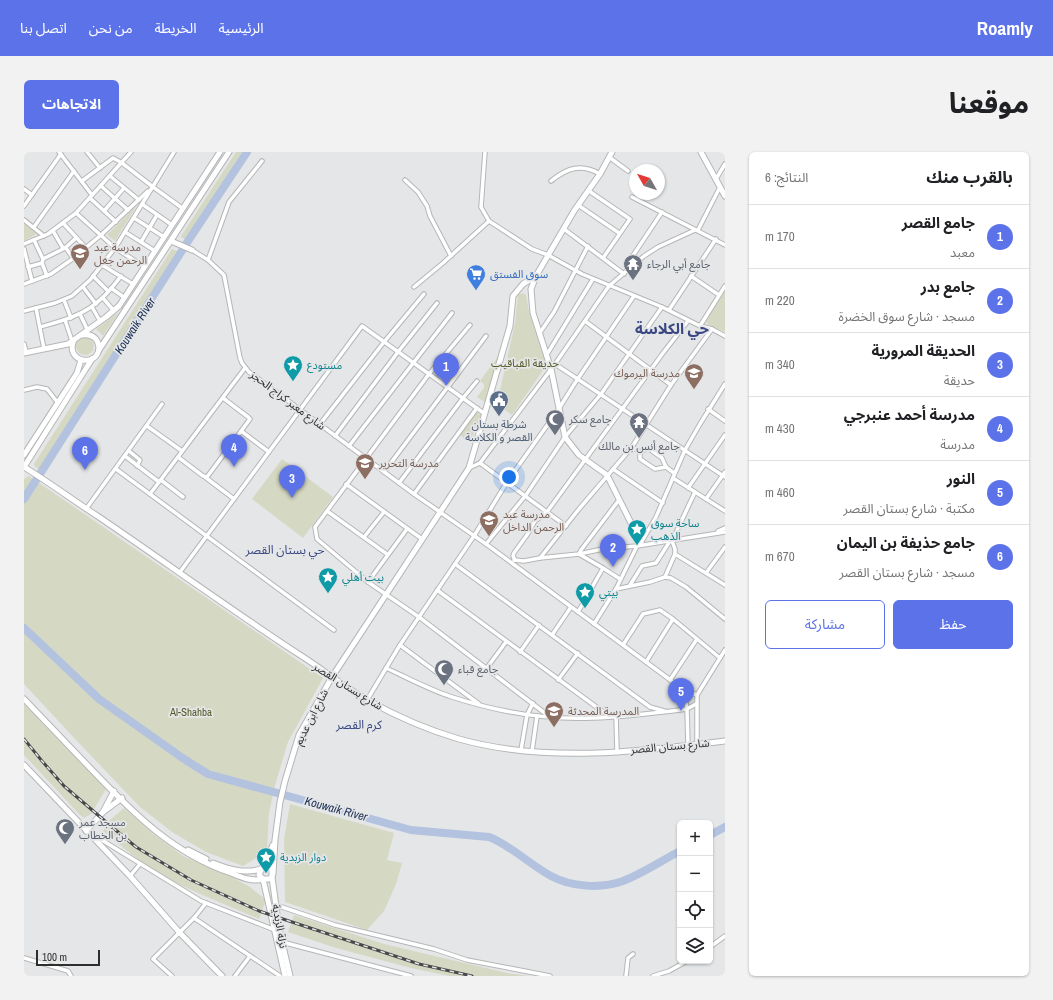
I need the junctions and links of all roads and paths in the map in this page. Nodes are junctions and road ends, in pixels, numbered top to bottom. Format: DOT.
graph roads {
  1 [pos="87,152"];
  2 [pos="131,152"];
  3 [pos="174,152"];
  4 [pos="220,152"];
  5 [pos="229,152"];
  6 [pos="485,152"];
  7 [pos="701,152"];
  8 [pos="60,153"];
  9 [pos="610,154"];
  10 [pos="262,160"];
  11 [pos="122,163"];
  12 [pos="725,164"];
  13 [pos="100,168"];
  14 [pos="74,171"];
  15 [pos="628,171"];
  16 [pos="600,174"];
  17 [pos="110,176"];
  18 [pos="405,180"];
  19 [pos="716,180"];
  20 [pos="551,181"];
  21 [pos="82,182"];
  22 [pos="101,186"];
  23 [pos="152,187"];
  24 [pos="720,187"];
  25 [pos="124,188"];
  26 [pos="24,189"];
  27 [pos="588,191"];
  28 [pos="32,195"];
  29 [pos="725,196"];
  30 [pos="91,197"];
  31 [pos="115,199"];
  32 [pos="139,200"];
  33 [pos="640,200"];
  34 [pos="142,204"];
  35 [pos="578,205"];
  36 [pos="24,206"];
  37 [pos="182,208"];
  38 [pos="128,210"];
  39 [pos="104,211"];
  40 [pos="662,212"];
  41 [pos="76,213"];
  42 [pos="157,215"];
  43 [pos="134,218"];
  44 [pos="24,220"];
  45 [pos="489,221"];
  46 [pos="116,222"];
  47 [pos="63,223"];
  48 [pos="172,225"];
  49 [pos="34,227"];
  50 [pos="150,228"];
  51 [pos="564,229"];
  52 [pos="53,230"];
  53 [pos="696,230"];
  54 [pos="125,232"];
  55 [pos="619,233"];
  56 [pos="44,236"];
  57 [pos="101,236"];
  58 [pos="164,237"];
  59 [pos="76,238"];
  60 [pos="716,239"];
  61 [pos="34,240"];
  62 [pos="171,240"];
  63 [pos="141,242"];
  64 [pos="24,244"];
  65 [pos="725,245"];
  66 [pos="588,246"];
  67 [pos="65,248"];
  68 [pos="86,248"];
  69 [pos="115,248"];
  70 [pos="24,249"];
  71 [pos="192,250"];
  72 [pos="155,251"];
  73 [pos="548,255"];
  74 [pos="451,256"];
  75 [pos="73,258"];
  76 [pos="603,258"];
  77 [pos="208,260"];
  78 [pos="42,261"];
  79 [pos="637,263"];
  80 [pos="102,265"];
  81 [pos="28,267"];
  82 [pos="145,267"];
  83 [pos="576,271"];
  84 [pos="624,274"];
  85 [pos="47,276"];
  86 [pos="93,276"];
  87 [pos="121,276"];
  88 [pos="536,276"];
  89 [pos="691,276"];
  90 [pos="593,279"];
  91 [pos="32,281"];
  92 [pos="24,284"];
  93 [pos="133,284"];
  94 [pos="609,286"];
  95 [pos="725,286"];
  96 [pos="83,287"];
  97 [pos="414,287"];
  98 [pos="110,290"];
  99 [pos="424,294"];
  100 [pos="719,295"];
  101 [pos="634,296"];
  102 [pos="102,298"];
  103 [pos="125,298"];
  104 [pos="64,300"];
  105 [pos="437,303"];
  106 [pos="96,304"];
  107 [pos="92,307"];
  108 [pos="662,307"];
  109 [pos="36,308"];
  110 [pos="24,310"];
  111 [pos="669,310"];
  112 [pos="114,311"];
  113 [pos="452,313"];
  114 [pos="80,314"];
  115 [pos="71,318"];
  116 [pos="65,320"];
  117 [pos="100,321"];
  118 [pos="585,321"];
  119 [pos="688,321"];
  120 [pos="470,326"];
  121 [pos="700,326"];
  122 [pos="40,327"];
  123 [pos="712,329"];
  124 [pos="87,330"];
  125 [pos="539,334"];
  126 [pos="82,335"];
  127 [pos="486,336"];
  128 [pos="725,336"];
  129 [pos="606,337"];
  130 [pos="74,340"];
  131 [pos="384,342"];
  132 [pos="24,344"];
  133 [pos="44,349"];
  134 [pos="72,349"];
  135 [pos="98,350"];
  136 [pos="398,352"];
  137 [pos="25,353"];
  138 [pos="630,354"];
  139 [pos="546,356"];
  140 [pos="92,359"];
  141 [pos="81,360"];
  142 [pos="413,363"];
  143 [pos="555,364"];
  144 [pos="246,368"];
  145 [pos="551,369"];
  146 [pos="652,370"];
  147 [pos="428,374"];
  148 [pos="578,379"];
  149 [pos="477,381"];
  150 [pos="725,384"];
  151 [pos="671,385"];
  152 [pos="448,388"];
  153 [pos="24,390"];
  154 [pos="601,394"];
  155 [pos="223,398"];
  156 [pos="463,398"];
  157 [pos="58,403"];
  158 [pos="162,404"];
  159 [pos="477,408"];
  160 [pos="623,409"];
  161 [pos="300,410"];
  162 [pos="558,410"];
  163 [pos="708,410"];
  164 [pos="485,414"];
  165 [pos="725,421"];
  166 [pos="320,424"];
  167 [pos="646,424"];
  168 [pos="147,426"];
  169 [pos="241,431"];
  170 [pos="725,435"];
  171 [pos="336,436"];
  172 [pos="565,437"];
  173 [pos="349,446"];
  174 [pos="632,447"];
  175 [pos="685,450"];
  176 [pos="129,451"];
  177 [pos="182,451"];
  178 [pos="269,452"];
  179 [pos="640,452"];
  180 [pos="24,455"];
  181 [pos="125,456"];
  182 [pos="178,456"];
  183 [pos="366,458"];
  184 [pos="586,460"];
  185 [pos="480,463"];
  186 [pos="705,463"];
  187 [pos="137,466"];
  188 [pos="24,467"];
  189 [pos="666,467"];
  190 [pos="469,468"];
  191 [pos="116,469"];
  192 [pos="613,469"];
  193 [pos="384,472"];
  194 [pos="674,473"];
  195 [pos="607,475"];
  196 [pos="724,475"];
  197 [pos="205,477"];
  198 [pos="673,478"];
  199 [pos="160,481"];
  200 [pos="507,482"];
  201 [pos="399,483"];
  202 [pos="346,484"];
  203 [pos="688,488"];
  204 [pos="695,492"];
  205 [pos="150,494"];
  206 [pos="414,494"];
  207 [pos="526,495"];
  208 [pos="183,497"];
  209 [pos="234,499"];
  210 [pos="706,499"];
  211 [pos="619,500"];
  212 [pos="663,503"];
  213 [pos="86,509"];
  214 [pos="725,510"];
  215 [pos="327,511"];
  216 [pos="384,512"];
  217 [pos="440,512"];
  218 [pos="547,512"];
  219 [pos="566,526"];
  220 [pos="725,528"];
  221 [pos="407,529"];
  222 [pos="725,532"];
  223 [pos="713,533"];
  224 [pos="207,536"];
  225 [pos="474,536"];
  226 [pos="364,537"];
  227 [pos="422,540"];
  228 [pos="671,541"];
  229 [pos="486,544"];
  230 [pos="639,544"];
  231 [pos="725,547"];
  232 [pos="387,554"];
  233 [pos="579,554"];
  234 [pos="675,554"];
  235 [pos="540,558"];
  236 [pos="515,560"];
  237 [pos="509,562"];
  238 [pos="454,564"];
  239 [pos="604,568"];
  240 [pos="180,572"];
  241 [pos="706,573"];
  242 [pos="665,577"];
  243 [pos="620,579"];
  244 [pos="725,579"];
  245 [pos="368,582"];
  246 [pos="723,584"];
  247 [pos="630,586"];
  248 [pos="616,589"];
  249 [pos="437,590"];
  250 [pos="386,594"];
  251 [pos="571,607"];
  252 [pos="578,612"];
  253 [pos="418,617"];
  254 [pos="673,619"];
  255 [pos="725,620"];
  256 [pos="594,624"];
  257 [pos="539,625"];
  258 [pos="334,630"];
  259 [pos="552,635"];
  260 [pos="697,639"];
  261 [pos="506,642"];
  262 [pos="400,645"];
  263 [pos="623,645"];
  264 [pos="725,650"];
  265 [pos="520,652"];
  266 [pos="578,653"];
  267 [pos="720,658"];
  268 [pos="646,662"];
  269 [pos="386,668"];
  270 [pos="486,669"];
  271 [pos="332,677"];
  272 [pos="558,680"];
  273 [pos="670,680"];
  274 [pos="684,690"];
  275 [pos="24,695"];
  276 [pos="696,695"];
  277 [pos="24,699"];
  278 [pos="367,700"];
  279 [pos="533,703"];
  280 [pos="696,704"];
  281 [pos="481,706"];
  282 [pos="687,709"];
  283 [pos="666,711"];
  284 [pos="527,715"];
  285 [pos="537,716"];
  286 [pos="616,716"];
  287 [pos="550,717"];
  288 [pos="610,717"];
  289 [pos="725,741"];
  290 [pos="697,744"];
  291 [pos="688,745"];
  292 [pos="521,750"];
  293 [pos="532,751"];
  294 [pos="617,751"];
  295 [pos="24,765"];
  296 [pos="114,791"];
  297 [pos="122,799"];
  298 [pos="103,812"];
  299 [pos="86,830"];
  300 [pos="275,840"];
  301 [pos="140,864"];
  302 [pos="262,868"];
  303 [pos="273,875"];
  304 [pos="130,876"];
  305 [pos="263,879"];
  306 [pos="206,903"];
  307 [pos="276,905"];
  308 [pos="194,918"];
  309 [pos="275,930"];
  310 [pos="180,933"];
  311 [pos="725,936"];
  312 [pos="282,942"];
  313 [pos="713,945"];
  314 [pos="633,954"];
  315 [pos="250,956"];
  316 [pos="24,958"];
  317 [pos="682,964"];
  318 [pos="71,976"];
  319 [pos="172,976"];
  320 [pos="222,976"];
  321 [pos="235,976"];
  322 [pos="280,976"];
  323 [pos="285,976"];
  324 [pos="290,976"];
  325 [pos="411,976"];
  326 [pos="550,976"];
  327 [pos="626,976"];
  328 [pos="653,976"];
  1 -- 13 [label="street"];
  2 -- 11 [label="street"];
  3 -- 23 [label="street"];
  4 -- 37 [label="main road"];
  5 -- 62 [label="main road"];
  6 -- 45 [label="street"];
  7 -- 19 [label="main road"];
  8 -- 14 [label="street"];
  8 -- 28 [label="street"];
  9 -- 15 [label="street"];
  9 -- 16 [label="main road"];
  10 -- 77 [label="street"];
  11 -- 13 [label="street"];
  11 -- 17 [label="street"];
  11 -- 23 [label="street"];
  12 -- 19 [label="street"];
  13 -- 21 [label="street"];
  14 -- 21 [label="street"];
  14 -- 49 [label="street"];
  16 -- 20 [label="street"];
  16 -- 27 [label="main road"];
  17 -- 22 [label="street"];
  17 -- 25 [label="street"];
  18 -- 74 [label="street"];
  19 -- 24 [label="main road"];
  21 -- 30 [label="street"];
  22 -- 30 [label="street"];
  22 -- 31 [label="street"];
  23 -- 32 [label="street"];
  23 -- 34 [label="street"];
  23 -- 37 [label="street"];
  24 -- 29 [label="main road"];
  24 -- 53 [label="street"];
  25 -- 31 [label="street"];
  25 -- 32 [label="street"];
  26 -- 28 [label="street"];
  27 -- 35 [label="main road"];
  27 -- 55 [label="street"];
  28 -- 36 [label="street"];
  30 -- 39 [label="street"];
  30 -- 41 [label="street"];
  31 -- 38 [label="street"];
  31 -- 39 [label="street"];
  32 -- 38 [label="street"];
  33 -- 40 [label="street"];
  34 -- 42 [label="street"];
  34 -- 43 [label="street"];
  35 -- 51 [label="main road"];
  35 -- 55 [label="street"];
  37 -- 48 [label="main road"];
  38 -- 46 [label="street"];
  39 -- 46 [label="street"];
  40 -- 53 [label="street"];
  40 -- 79 [label="street"];
  41 -- 47 [label="street"];
  41 -- 57 [label="street"];
  42 -- 48 [label="street"];
  42 -- 50 [label="street"];
  43 -- 50 [label="street"];
  43 -- 54 [label="street"];
  44 -- 49 [label="street"];
  45 -- 73 [label="street"];
  45 -- 74 [label="street"];
  46 -- 57 [label="street"];
  47 -- 52 [label="street"];
  47 -- 59 [label="street"];
  48 -- 58 [label="main road"];
  49 -- 56 [label="street"];
  50 -- 58 [label="street"];
  50 -- 63 [label="street"];
  51 -- 66 [label="street"];
  51 -- 73 [label="main road"];
  52 -- 56 [label="street"];
  52 -- 67 [label="street"];
  53 -- 60 [label="street"];
  53 -- 79 [label="street"];
  54 -- 63 [label="street"];
  54 -- 69 [label="street"];
  55 -- 76 [label="street"];
  56 -- 61 [label="street"];
  57 -- 68 [label="street"];
  57 -- 69 [label="street"];
  58 -- 72 [label="main road"];
  59 -- 67 [label="street"];
  59 -- 68 [label="street"];
  60 -- 65 [label="street"];
  60 -- 89 [label="street"];
  61 -- 64 [label="street"];
  61 -- 78 [label="street"];
  62 -- 71 [label="main road"];
  62 -- 135 [label="main road"];
  63 -- 72 [label="street"];
  66 -- 76 [label="street"];
  66 -- 83 [label="street"];
  67 -- 75 [label="street"];
  67 -- 78 [label="street"];
  68 -- 75 [label="street"];
  69 -- 80 [label="street"];
  69 -- 82 [label="street"];
  70 -- 81 [label="street"];
  71 -- 77 [label="street, شارع معبر كراج الحجز"];
  72 -- 82 [label="main road"];
  73 -- 83 [label="street"];
  73 -- 88 [label="main road"];
  74 -- 97 [label="street"];
  75 -- 85 [label="street"];
  76 -- 84 [label="street"];
  77 -- 144 [label="street, شارع معبر كراج الحجز"];
  78 -- 81 [label="street"];
  78 -- 85 [label="street"];
  79 -- 84 [label="street"];
  80 -- 86 [label="street"];
  80 -- 87 [label="street"];
  81 -- 91 [label="street"];
  82 -- 93 [label="main road"];
  83 -- 90 [label="street"];
  83 -- 125 [label="street"];
  84 -- 94 [label="street"];
  85 -- 91 [label="street"];
  86 -- 96 [label="street"];
  86 -- 98 [label="street"];
  87 -- 93 [label="street"];
  87 -- 98 [label="street"];
  88 -- 125 [label="main road"];
  88 -- 164 [label="main road, شارع ابن عديم"];
  89 -- 100 [label="street"];
  89 -- 111 [label="street"];
  90 -- 94 [label="street"];
  90 -- 139 [label="street"];
  91 -- 92 [label="street"];
  93 -- 103 [label="main road"];
  94 -- 101 [label="street"];
  94 -- 118 [label="street"];
  95 -- 100 [label="street"];
  96 -- 104 [label="street"];
  96 -- 106 [label="street"];
  98 -- 102 [label="street"];
  98 -- 103 [label="street"];
  99 -- 131 [label="street"];
  100 -- 121 [label="street"];
  101 -- 108 [label="street"];
  101 -- 129 [label="street"];
  102 -- 106 [label="street"];
  102 -- 112 [label="street"];
  103 -- 112 [label="main road"];
  104 -- 109 [label="street"];
  104 -- 115 [label="street"];
  105 -- 136 [label="street"];
  106 -- 107 [label="street"];
  107 -- 114 [label="street"];
  107 -- 117 [label="street"];
  108 -- 111 [label="street"];
  108 -- 138 [label="street"];
  109 -- 110 [label="street"];
  109 -- 122 [label="street"];
  111 -- 119 [label="street"];
  112 -- 117 [label="main road"];
  113 -- 142 [label="street"];
  114 -- 115 [label="street"];
  114 -- 124 [label="street"];
  115 -- 116 [label="street"];
  116 -- 122 [label="street"];
  116 -- 130 [label="street"];
  117 -- 124 [label="main road"];
  118 -- 129 [label="street"];
  118 -- 143 [label="street"];
  119 -- 121 [label="street"];
  119 -- 146 [label="street"];
  120 -- 147 [label="street"];
  121 -- 123 [label="street"];
  122 -- 133 [label="street"];
  123 -- 128 [label="street"];
  123 -- 151 [label="street"];
  124 -- 126 [label="main road"];
  125 -- 139 [label="main road"];
  126 -- 130 [label="main road"];
  126 -- 135 [label="main road"];
  127 -- 152 [label="street"];
  129 -- 138 [label="street"];
  129 -- 148 [label="street"];
  130 -- 133 [label="main road"];
  130 -- 134 [label="main road"];
  131 -- 136 [label="street"];
  131 -- 161 [label="street"];
  131 -- 166 [label="street"];
  132 -- 137 [label="street"];
  133 -- 137 [label="main road"];
  134 -- 137 [label="main road"];
  134 -- 141 [label="main road"];
  135 -- 140 [label="main road"];
  136 -- 142 [label="street"];
  136 -- 171 [label="street"];
  138 -- 146 [label="street"];
  138 -- 154 [label="street"];
  139 -- 145 [label="main road"];
  140 -- 141 [label="main road"];
  140 -- 188 [label="main road"];
  141 -- 157 [label="main road"];
  142 -- 147 [label="street"];
  142 -- 173 [label="street"];
  143 -- 145 [label="street"];
  143 -- 148 [label="street"];
  144 -- 155 [label="street"];
  144 -- 161 [label="street, شارع معبر كراج الحجز"];
  145 -- 162 [label="main road"];
  145 -- 185 [label="street"];
  146 -- 151 [label="street"];
  146 -- 160 [label="street"];
  147 -- 152 [label="street"];
  147 -- 183 [label="street"];
  148 -- 154 [label="street"];
  148 -- 162 [label="street"];
  149 -- 156 [label="street"];
  150 -- 163 [label="street"];
  151 -- 167 [label="street"];
  152 -- 156 [label="street"];
  152 -- 193 [label="street"];
  153 -- 157 [label="street"];
  154 -- 160 [label="street"];
  154 -- 172 [label="street"];
  155 -- 169 [label="street"];
  155 -- 177 [label="street"];
  156 -- 159 [label="street"];
  156 -- 201 [label="street"];
  157 -- 180 [label="main road"];
  158 -- 168 [label="street"];
  159 -- 164 [label="street"];
  159 -- 206 [label="street"];
  160 -- 167 [label="street"];
  160 -- 184 [label="street"];
  161 -- 166 [label="street, شارع معبر كراج الحجز"];
  161 -- 178 [label="street"];
  162 -- 172 [label="main road"];
  162 -- 200 [label="street"];
  163 -- 165 [label="street"];
  163 -- 175 [label="street"];
  164 -- 190 [label="main road, شارع ابن عديم"];
  166 -- 171 [label="street, شارع معبر كراج الحجز"];
  167 -- 174 [label="street"];
  167 -- 175 [label="street"];
  168 -- 176 [label="street"];
  168 -- 177 [label="street"];
  169 -- 178 [label="street"];
  169 -- 197 [label="street"];
  170 -- 186 [label="street"];
  171 -- 173 [label="street, شارع معبر كراج الحجز"];
  172 -- 184 [label="main road"];
  172 -- 207 [label="street"];
  173 -- 183 [label="street, شارع معبر كراج الحجز"];
  174 -- 179 [label="street"];
  174 -- 192 [label="street"];
  175 -- 186 [label="street"];
  175 -- 194 [label="street"];
  176 -- 181 [label="street"];
  176 -- 187 [label="street"];
  177 -- 182 [label="street"];
  178 -- 209 [label="street"];
  179 -- 189 [label="street"];
  179 -- 189 [label="street"];
  181 -- 187 [label="street"];
  181 -- 191 [label="street"];
  182 -- 197 [label="street"];
  182 -- 199 [label="street"];
  183 -- 193 [label="street, شارع معبر كراج الحجز"];
  183 -- 202 [label="street"];
  184 -- 195 [label="main road"];
  184 -- 218 [label="street"];
  185 -- 190 [label="street"];
  185 -- 200 [label="street"];
  186 -- 196 [label="street"];
  186 -- 203 [label="street"];
  187 -- 199 [label="street"];
  188 -- 213 [label="main road, شارع بستان القصر"];
  189 -- 194 [label="street"];
  190 -- 217 [label="main road, شارع ابن عديم"];
  191 -- 205 [label="street"];
  191 -- 213 [label="street"];
  192 -- 195 [label="street"];
  192 -- 212 [label="street"];
  193 -- 201 [label="street, شارع معبر كراج الحجز"];
  194 -- 198 [label="street"];
  195 -- 211 [label="main road"];
  195 -- 219 [label="street"];
  196 -- 210 [label="street"];
  197 -- 209 [label="street"];
  198 -- 203 [label="street"];
  198 -- 212 [label="street"];
  199 -- 205 [label="street"];
  199 -- 208 [label="street"];
  200 -- 207 [label="street"];
  200 -- 225 [label="street"];
  201 -- 206 [label="street, شارع معبر كراج الحجز"];
  202 -- 215 [label="street"];
  202 -- 216 [label="street"];
  203 -- 204 [label="street"];
  204 -- 210 [label="street"];
  204 -- 228 [label="street"];
  205 -- 224 [label="street"];
  206 -- 217 [label="street, شارع معبر كراج الحجز"];
  207 -- 218 [label="street"];
  207 -- 229 [label="street"];
  209 -- 224 [label="street"];
  210 -- 214 [label="street"];
  211 -- 230 [label="main road"];
  211 -- 233 [label="street"];
  212 -- 230 [label="street"];
  213 -- 240 [label="main road, شارع بستان القصر"];
  215 -- 226 [label="street"];
  215 -- 245 [label="street"];
  216 -- 221 [label="street"];
  216 -- 226 [label="street"];
  217 -- 225 [label="street, شارع معبر كراج الحجز"];
  217 -- 227 [label="main road, شارع ابن عديم"];
  218 -- 219 [label="street"];
  218 -- 236 [label="street"];
  219 -- 235 [label="street"];
  220 -- 223 [label="street"];
  221 -- 227 [label="street"];
  221 -- 232 [label="street"];
  222 -- 223 [label="street"];
  223 -- 228 [label="street"];
  224 -- 240 [label="street"];
  224 -- 258 [label="street"];
  225 -- 229 [label="street, شارع معبر كراج الحجز"];
  225 -- 238 [label="street"];
  226 -- 232 [label="street"];
  227 -- 250 [label="main road, شارع ابن عديم"];
  228 -- 230 [label="street"];
  228 -- 234 [label="street"];
  228 -- 247 [label="street"];
  229 -- 237 [label="street, شارع معبر كراج الحجز"];
  230 -- 233 [label="street"];
  230 -- 243 [label="street"];
  231 -- 241 [label="street"];
  232 -- 245 [label="street"];
  233 -- 235 [label="street"];
  233 -- 239 [label="street"];
  234 -- 241 [label="street"];
  234 -- 242 [label="street"];
  235 -- 236 [label="street"];
  236 -- 237 [label="street"];
  237 -- 251 [label="street, شارع معبر كراج الحجز"];
  238 -- 249 [label="street"];
  238 -- 257 [label="street"];
  239 -- 243 [label="street"];
  239 -- 252 [label="street"];
  240 -- 271 [label="main road, شارع بستان القصر"];
  241 -- 246 [label="street"];
  242 -- 247 [label="street"];
  242 -- 255 [label="street"];
  243 -- 248 [label="street"];
  244 -- 246 [label="street"];
  245 -- 250 [label="street"];
  247 -- 248 [label="street"];
  248 -- 256 [label="street"];
  249 -- 253 [label="street"];
  249 -- 261 [label="street"];
  250 -- 253 [label="street"];
  250 -- 271 [label="main road, شارع ابن عديم"];
  251 -- 252 [label="street, شارع معبر كراج الحجز"];
  251 -- 259 [label="street"];
  252 -- 256 [label="street, شارع معبر كراج الحجز"];
  253 -- 262 [label="street"];
  253 -- 270 [label="street"];
  254 -- 260 [label="street"];
  254 -- 263 [label="street"];
  254 -- 268 [label="street"];
  256 -- 263 [label="street, شارع معبر كراج الحجز"];
  257 -- 259 [label="street"];
  257 -- 265 [label="street"];
  259 -- 266 [label="street"];
  260 -- 267 [label="street"];
  260 -- 273 [label="street"];
  261 -- 265 [label="street"];
  261 -- 270 [label="street"];
  262 -- 269 [label="street"];
  262 -- 281 [label="street"];
  263 -- 268 [label="street, شارع معبر كراج الحجز"];
  264 -- 267 [label="street"];
  265 -- 272 [label="street"];
  266 -- 272 [label="street"];
  266 -- 283 [label="street"];
  267 -- 276 [label="street"];
  268 -- 273 [label="street, شارع معبر كراج الحجز"];
  269 -- 278 [label="street"];
  269 -- 281 [label="street"];
  270 -- 279 [label="street"];
  271 -- 278 [label="main road, شارع بستان القصر"];
  271 -- 300 [label="main road, شارع ابن عديم"];
  272 -- 288 [label="street"];
  273 -- 274 [label="street, شارع معبر كراج الحجز"];
  274 -- 276 [label="street, شارع معبر كراج الحجز"];
  274 -- 282 [label="street"];
  275 -- 296 [label="main road"];
  276 -- 280 [label="street"];
  277 -- 296 [label="main road"];
  278 -- 292 [label="main road, شارع بستان القصر"];
  279 -- 284 [label="street"];
  279 -- 287 [label="street"];
  280 -- 282 [label="street"];
  280 -- 290 [label="street"];
  281 -- 284 [label="street"];
  282 -- 283 [label="street"];
  282 -- 291 [label="street"];
  283 -- 286 [label="street"];
  284 -- 285 [label="street"];
  284 -- 292 [label="street"];
  285 -- 287 [label="street"];
  285 -- 293 [label="street"];
  286 -- 288 [label="street"];
  286 -- 294 [label="street"];
  287 -- 288 [label="street"];
  289 -- 290 [label="main road, شارع بستان القصر"];
  290 -- 291 [label="main road, شارع بستان القصر"];
  291 -- 294 [label="main road, شارع بستان القصر"];
  292 -- 293 [label="main road, شارع بستان القصر"];
  293 -- 294 [label="main road, شارع بستان القصر"];
  295 -- 299 [label="main road"];
  296 -- 297 [label="main road"];
  296 -- 298 [label="main road"];
  297 -- 298 [label="main road"];
  297 -- 302 [label="main road"];
  297 -- 305 [label="main road"];
  298 -- 299 [label="main road"];
  299 -- 301 [label="street"];
  299 -- 304 [label="main road"];
  300 -- 302 [label="main road"];
  300 -- 303 [label="main road, نزلة الزبدية"];
  301 -- 304 [label="street"];
  301 -- 306 [label="street"];
  302 -- 303 [label="main road"];
  302 -- 305 [label="main road"];
  303 -- 305 [label="main road"];
  303 -- 307 [label="main road, نزلة الزبدية"];
  304 -- 310 [label="main road"];
  305 -- 309 [label="main road, نزلة الزبدية"];
  306 -- 308 [label="street"];
  306 -- 309 [label="street"];
  307 -- 312 [label="main road, نزلة الزبدية"];
  307 -- 326 [label="street"];
  308 -- 310 [label="street"];
  308 -- 315 [label="street"];
  309 -- 323 [label="main road, نزلة الزبدية"];
  310 -- 319 [label="street"];
  310 -- 320 [label="main road"];
  311 -- 313 [label="street"];
  312 -- 324 [label="main road, نزلة الزبدية"];
  312 -- 325 [label="street"];
  314 -- 327 [label="street"];
  315 -- 321 [label="street"];
  315 -- 322 [label="street"];
  316 -- 318 [label="street"];
  317 -- 328 [label="street"];
}
